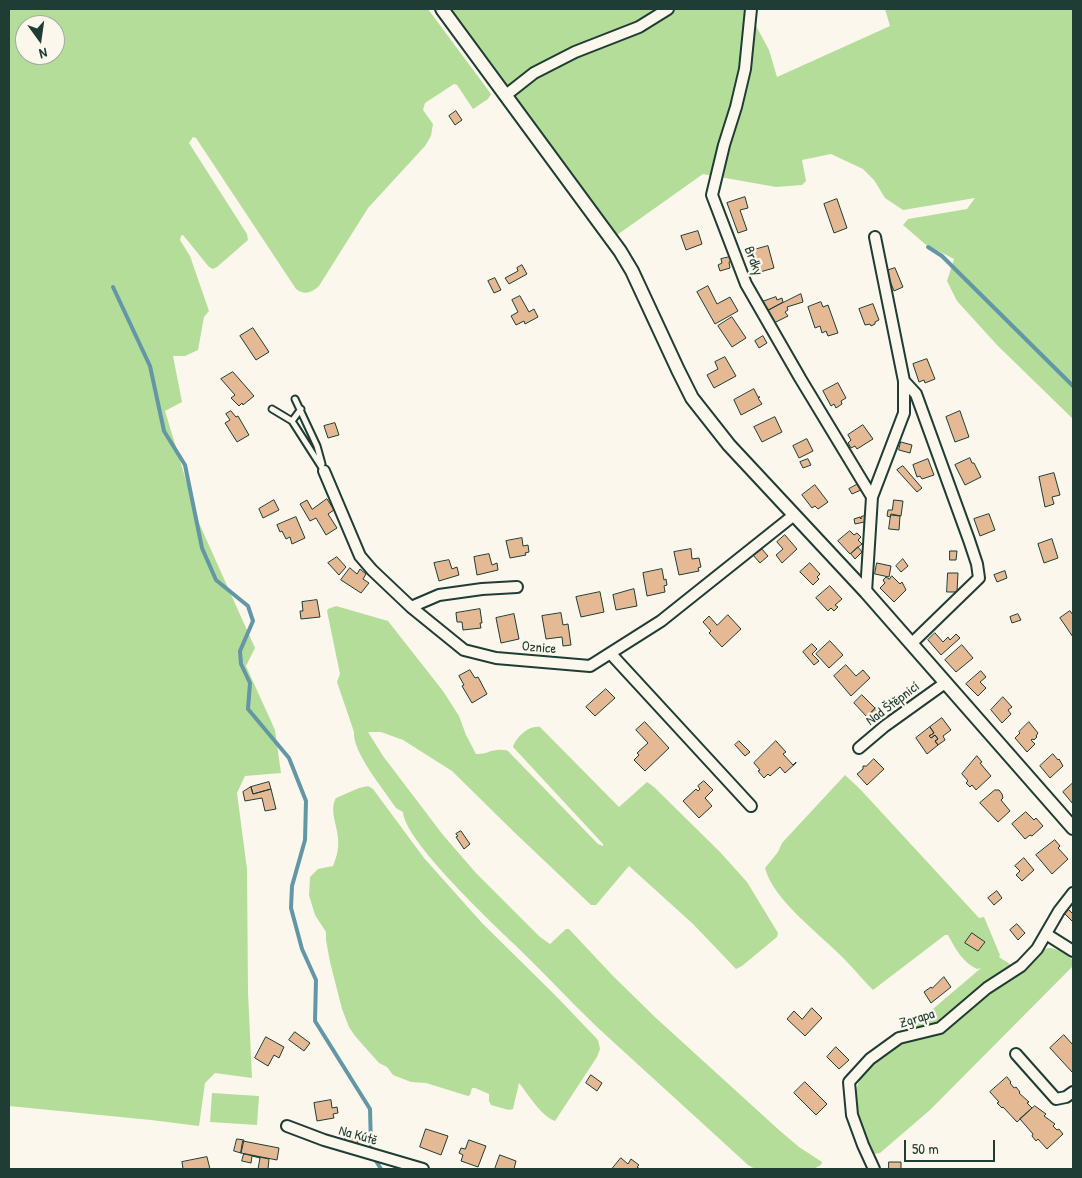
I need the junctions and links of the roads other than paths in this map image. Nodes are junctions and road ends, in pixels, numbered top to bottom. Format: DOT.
graph roads {
  1 [pos="442,9"];
  2 [pos="668,9"];
  3 [pos="751,9"];
  4 [pos="506,95"];
  5 [pos="875,237"];
  6 [pos="904,381"];
  7 [pos="295,399"];
  8 [pos="272,409"];
  9 [pos="301,409"];
  10 [pos="292,421"];
  11 [pos="324,471"];
  12 [pos="872,497"];
  13 [pos="794,515"];
  14 [pos="517,587"];
  15 [pos="866,592"];
  16 [pos="411,607"];
  17 [pos="910,644"];
  18 [pos="611,654"];
  19 [pos="945,683"];
  20 [pos="859,748"];
  21 [pos="751,806"];
  22 [pos="1073,828"];
  23 [pos="1073,893"];
  24 [pos="1046,934"];
  25 [pos="1073,951"];
  26 [pos="1016,1054"];
  27 [pos="1070,1095"];
  28 [pos="287,1126"];
  29 [pos="423,1169"];
  30 [pos="874,1169"];
  1 -- 4 [label="street"];
  2 -- 4 [label="street"];
  3 -- 12 [label="street, Brdky"];
  4 -- 13 [label="street"];
  5 -- 6 [label="street"];
  6 -- 12 [label="street"];
  6 -- 17 [label="street"];
  7 -- 9 [label="lane"];
  8 -- 10 [label="lane"];
  9 -- 10 [label="lane"];
  9 -- 11 [label="lane"];
  10 -- 11 [label="lane"];
  11 -- 16 [label="street, Oznice"];
  12 -- 15 [label="street"];
  13 -- 15 [label="street"];
  13 -- 18 [label="street, Oznice"];
  14 -- 16 [label="street"];
  15 -- 17 [label="street"];
  16 -- 18 [label="street, Oznice"];
  17 -- 19 [label="street"];
  18 -- 21 [label="street"];
  19 -- 20 [label="street, Nad Štěpnicí"];
  19 -- 22 [label="street"];
  23 -- 24 [label="street, Zgrapa"];
  24 -- 25 [label="street"];
  24 -- 30 [label="street, Zgrapa"];
  26 -- 27 [label="street"];
  28 -- 29 [label="street, Na Kútě"];
}
